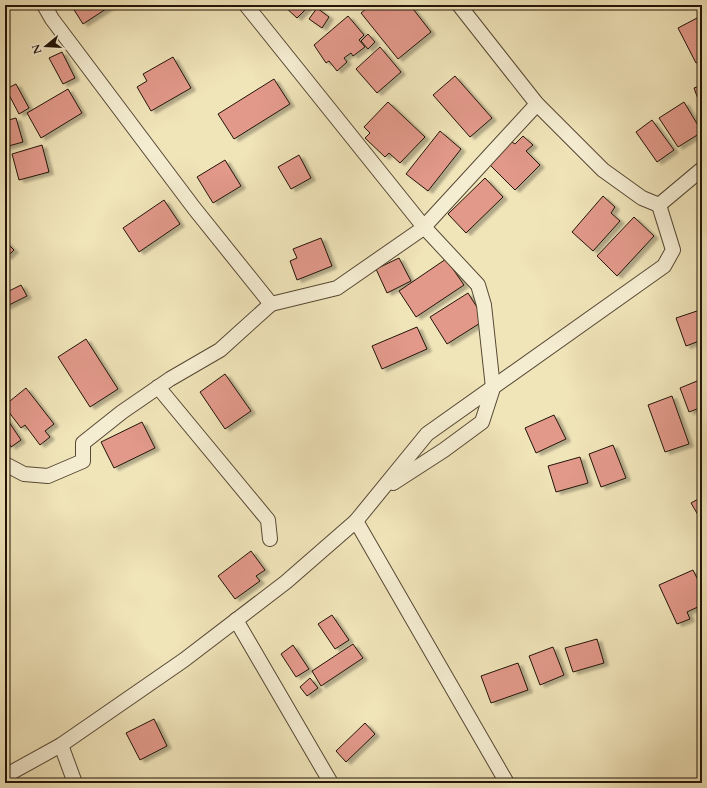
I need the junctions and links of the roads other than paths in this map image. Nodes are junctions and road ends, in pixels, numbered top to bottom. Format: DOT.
graph roads {
  1 [pos="44,5"];
  2 [pos="246,5"];
  3 [pos="459,5"];
  4 [pos="537,104"];
  5 [pos="702,169"];
  6 [pos="659,205"];
  7 [pos="424,227"];
  8 [pos="270,304"];
  9 [pos="158,387"];
  10 [pos="493,388"];
  11 [pos="5,464"];
  12 [pos="382,489"];
  13 [pos="356,521"];
  14 [pos="270,539"];
  15 [pos="236,620"];
  16 [pos="61,745"];
  17 [pos="5,776"];
  18 [pos="75,783"];
  19 [pos="331,783"];
  20 [pos="507,783"];
  1 -- 8 [label="street"];
  2 -- 7 [label="street"];
  3 -- 4 [label="street"];
  4 -- 6 [label="street"];
  4 -- 7 [label="street"];
  5 -- 6 [label="street"];
  6 -- 10 [label="street"];
  7 -- 8 [label="street"];
  7 -- 10 [label="street"];
  8 -- 9 [label="street"];
  9 -- 11 [label="street"];
  9 -- 14 [label="street"];
  10 -- 12 [label="street"];
  10 -- 12 [label="street"];
  12 -- 13 [label="street"];
  13 -- 15 [label="street"];
  13 -- 20 [label="street"];
  15 -- 16 [label="street"];
  15 -- 19 [label="street"];
  16 -- 17 [label="street"];
  16 -- 18 [label="street"];
}
